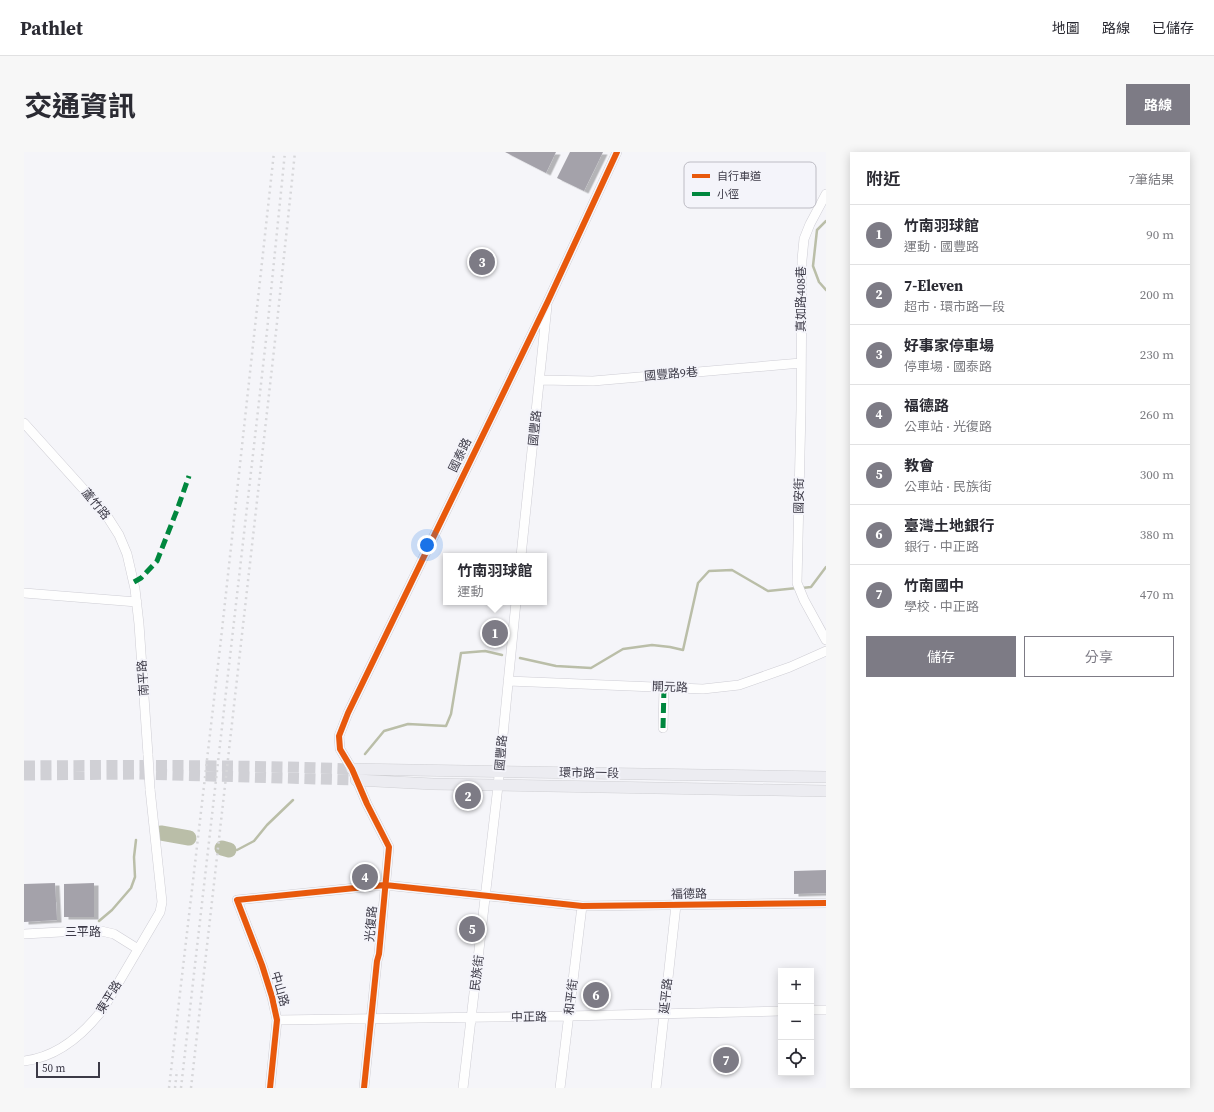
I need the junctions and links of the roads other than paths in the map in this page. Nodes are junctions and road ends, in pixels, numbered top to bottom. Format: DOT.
graph roads {
  1 [pos="617,152"];
  2 [pos="826,194"];
  3 [pos="548,300"];
  4 [pos="801,363"];
  5 [pos="540,380"];
  6 [pos="801,409"];
  7 [pos="24,423"];
  8 [pos="521,553"];
  9 [pos="24,593"];
  10 [pos="136,602"];
  11 [pos="516,605"];
  12 [pos="826,640"];
  13 [pos="826,651"];
  14 [pos="508,681"];
  15 [pos="664,687"];
  16 [pos="662,728"];
  17 [pos="352,769"];
  18 [pos="500,771"];
  19 [pos="778,776"];
  20 [pos="826,777"];
  21 [pos="356,780"];
  22 [pos="498,786"];
  23 [pos="778,790"];
  24 [pos="826,791"];
  25 [pos="385,885"];
  26 [pos="486,895"];
  27 [pos="237,900"];
  28 [pos="162,902"];
  29 [pos="826,903"];
  30 [pos="676,905"];
  31 [pos="582,906"];
  32 [pos="24,934"];
  33 [pos="138,949"];
  34 [pos="814,1010"];
  35 [pos="826,1010"];
  36 [pos="778,1011"];
  37 [pos="664,1015"];
  38 [pos="568,1016"];
  39 [pos="471,1018"];
  40 [pos="277,1020"];
  41 [pos="371,1020"];
  42 [pos="24,1061"];
  43 [pos="270,1088"];
  44 [pos="364,1088"];
  45 [pos="463,1088"];
  46 [pos="560,1088"];
  47 [pos="656,1088"];
  1 -- 3 [label="street, 國泰路"];
  2 -- 4 [label="street, 真如路408巷"];
  3 -- 5 [label="street, 國豐路"];
  3 -- 17 [label="street, 國泰路"];
  4 -- 5 [label="street, 國豐路9巷"];
  4 -- 6 [label="street, 真如路408巷"];
  5 -- 8 [label="street, 國豐路"];
  6 -- 12 [label="street, 國安街"];
  7 -- 10 [label="street, 蘆竹路"];
  9 -- 10 [label="street"];
  10 -- 28 [label="street, 南平路, bridge"];
  11 -- 14 [label="street, 國豐路"];
  13 -- 15 [label="street, 開元路"];
  14 -- 15 [label="street, 開元路"];
  14 -- 18 [label="street, 國豐路"];
  15 -- 16 [label="street"];
  17 -- 18 [label="main road, 環市路一段"];
  17 -- 21 [label="street, 光復路"];
  18 -- 19 [label="main road, 環市路一段"];
  18 -- 22 [label="street, 國豐路"];
  19 -- 20 [label="main road, 環市路一段"];
  19 -- 23 [label="main road"];
  21 -- 22 [label="main road, 環市路一段"];
  21 -- 25 [label="street, 光復路"];
  22 -- 23 [label="main road, 環市路一段"];
  22 -- 26 [label="street, 民族街"];
  23 -- 24 [label="main road, 環市路一段"];
  25 -- 26 [label="street, 福德路"];
  25 -- 27 [label="street, 福德路"];
  25 -- 41 [label="street, 光復路"];
  26 -- 31 [label="street, 福德路"];
  26 -- 39 [label="street, 民族街"];
  27 -- 40 [label="street, 中山路"];
  28 -- 33 [label="street, 東平路"];
  29 -- 30 [label="street, 福德路"];
  30 -- 31 [label="street, 福德路"];
  30 -- 37 [label="street, 延平路"];
  31 -- 38 [label="street, 和平街"];
  32 -- 33 [label="street, 三平路"];
  33 -- 42 [label="street, 東平路"];
  34 -- 35 [label="street"];
  36 -- 37 [label="street, 中正路"];
  37 -- 38 [label="street, 中正路"];
  37 -- 47 [label="street, 延平路"];
  38 -- 39 [label="street, 中正路"];
  38 -- 46 [label="street, 和平街"];
  39 -- 41 [label="street, 中正路"];
  39 -- 45 [label="street, 民族街"];
  40 -- 41 [label="street, 中正路"];
  40 -- 43 [label="street, 中山路"];
  41 -- 44 [label="street, 光復路"];
}
